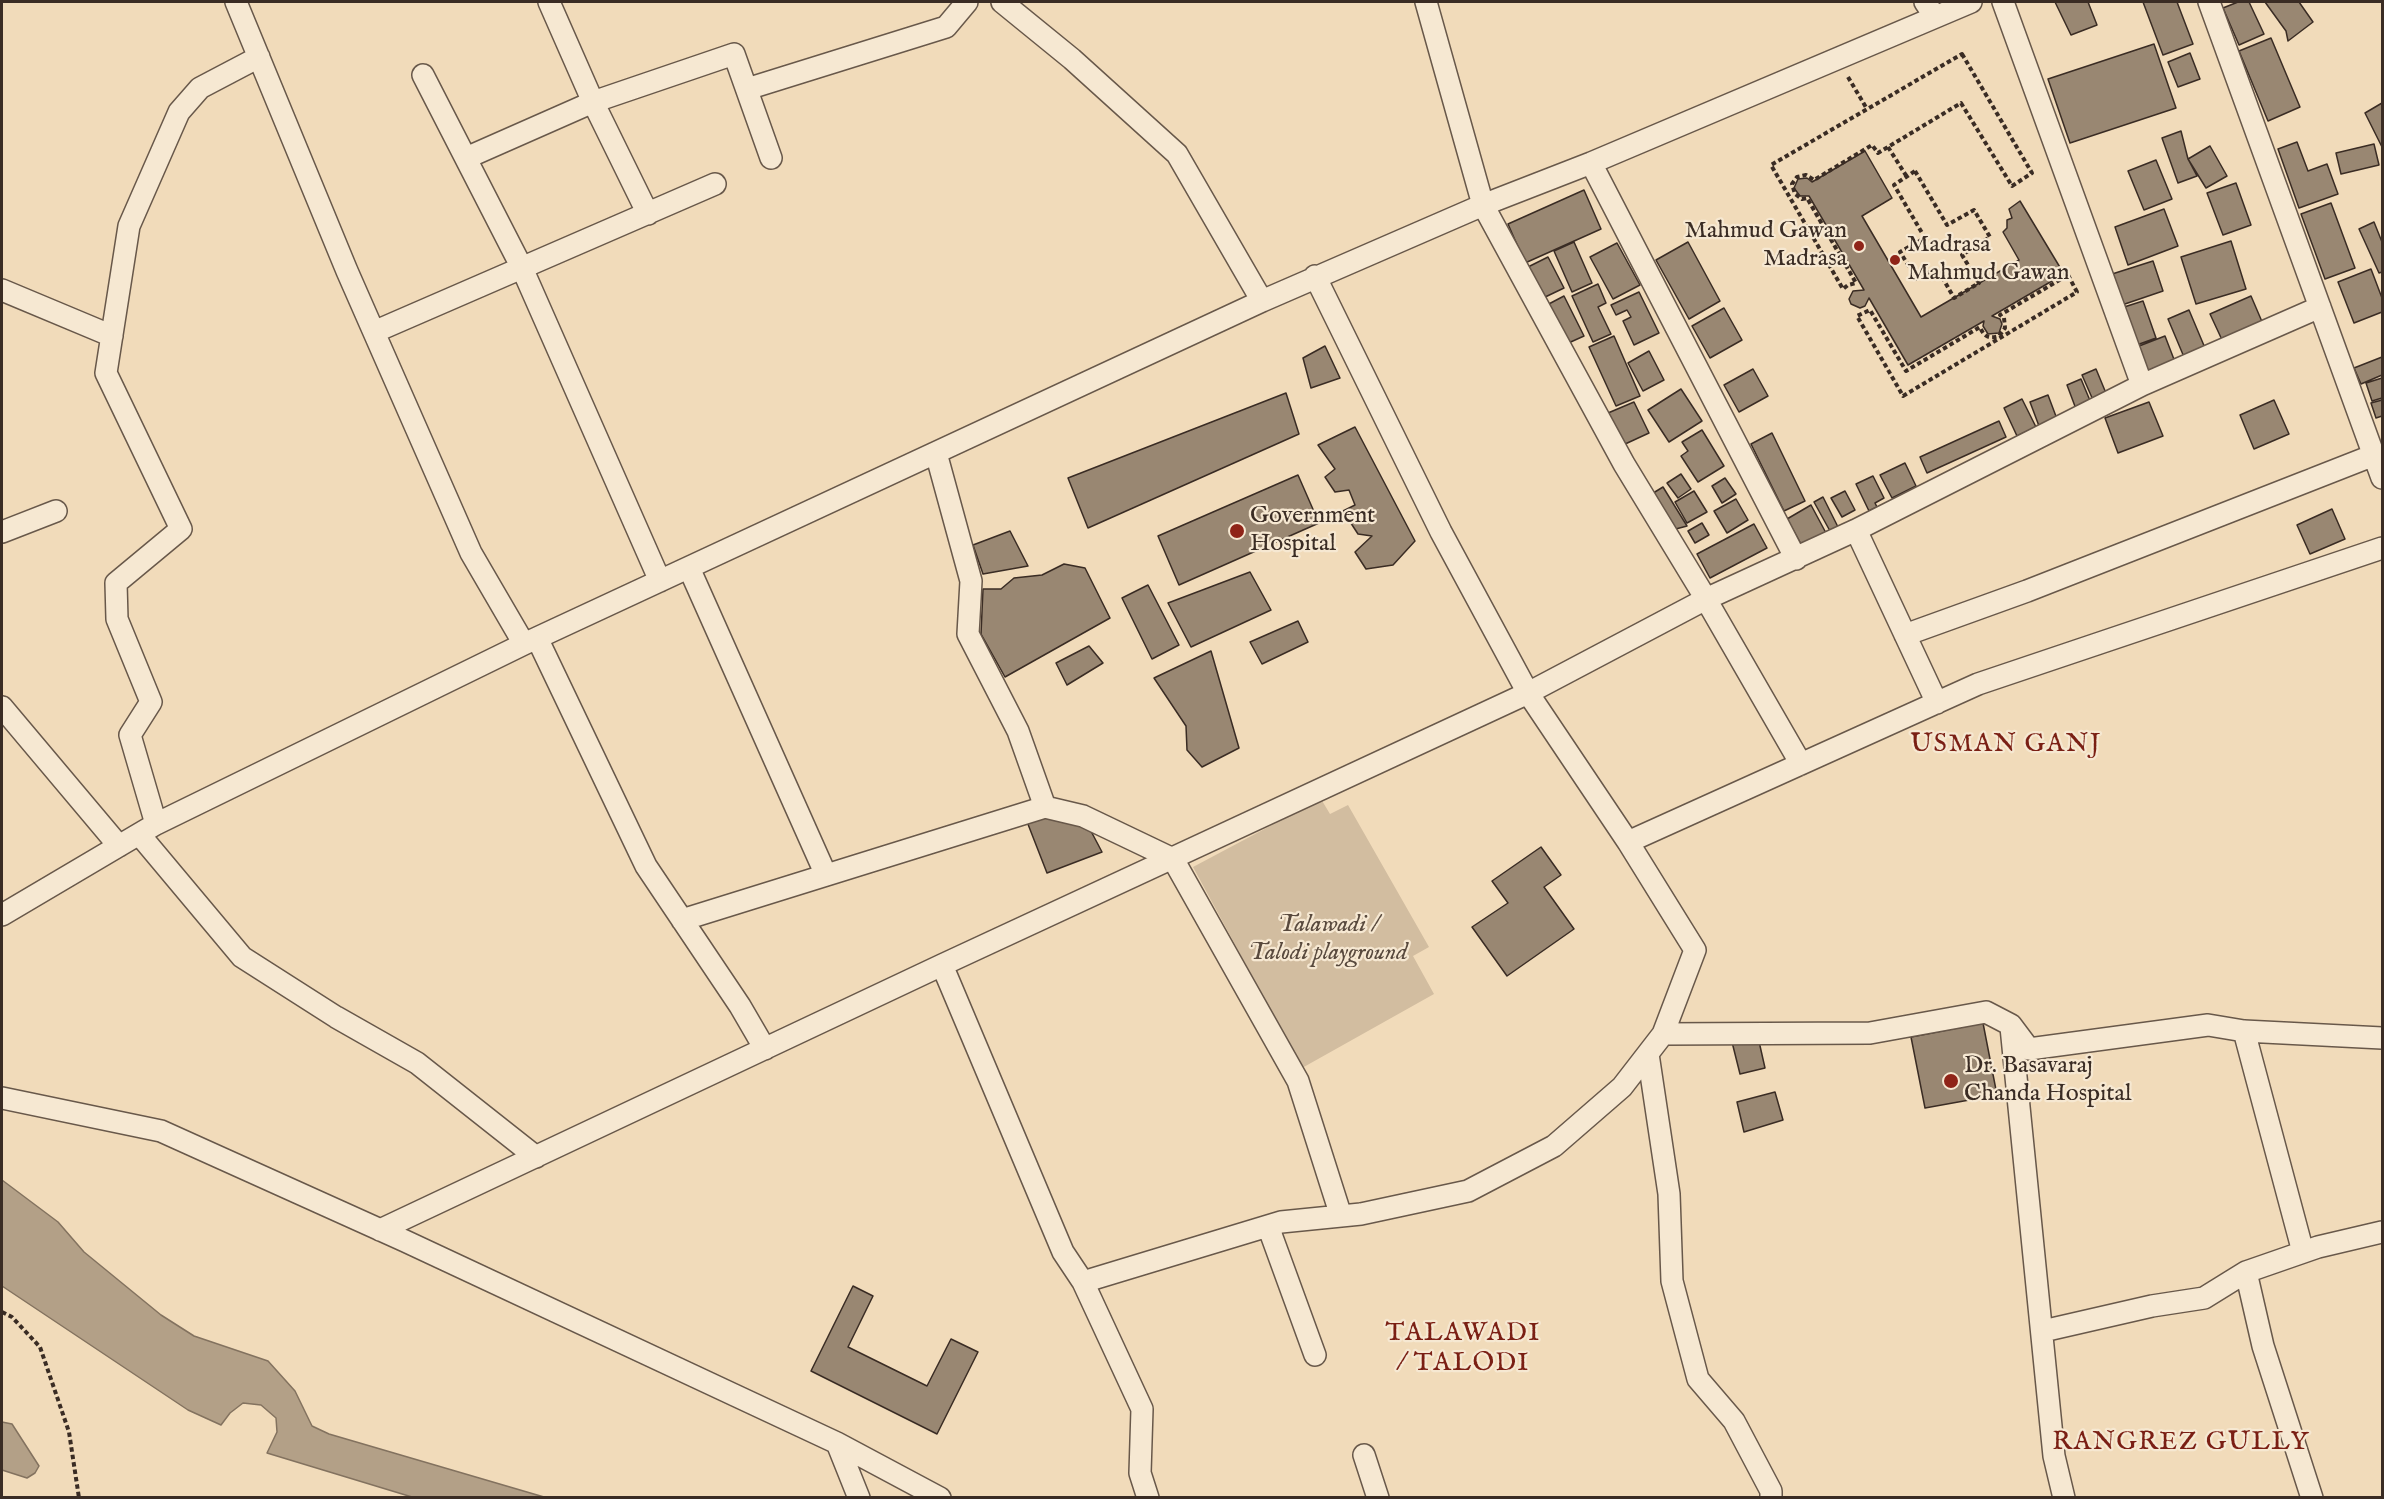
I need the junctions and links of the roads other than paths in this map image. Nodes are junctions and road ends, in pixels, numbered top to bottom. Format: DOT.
graph roads {
  1 [pos="236,2"];
  2 [pos="549,2"];
  3 [pos="967,2"];
  4 [pos="1002,2"];
  5 [pos="1426,2"];
  6 [pos="1971,2"];
  7 [pos="2003,2"];
  8 [pos="2209,2"];
  9 [pos="1930,9"];
  10 [pos="259,57"];
  11 [pos="423,75"];
  12 [pos="747,89"];
  13 [pos="593,102"];
  14 [pos="466,158"];
  15 [pos="771,158"];
  16 [pos="1591,164"];
  17 [pos="715,184"];
  18 [pos="1483,205"];
  19 [pos="648,214"];
  20 [pos="522,268"];
  21 [pos="1316,276"];
  22 [pos="2,291"];
  23 [pos="1262,301"];
  24 [pos="2320,307"];
  25 [pos="374,332"];
  26 [pos="112,336"];
  27 [pos="2142,385"];
  28 [pos="936,453"];
  29 [pos="2374,455"];
  30 [pos="2382,478"];
  31 [pos="56,512"];
  32 [pos="1856,530"];
  33 [pos="2,532"];
  34 [pos="2382,548"];
  35 [pos="1796,559"];
  36 [pos="689,568"];
  37 [pos="660,581"];
  38 [pos="1706,599"];
  39 [pos="1905,635"];
  40 [pos="530,641"];
  41 [pos="1528,693"];
  42 [pos="1937,703"];
  43 [pos="2,707"];
  44 [pos="1802,764"];
  45 [pos="1045,807"];
  46 [pos="148,829"];
  47 [pos="1628,842"];
  48 [pos="119,846"];
  49 [pos="1173,859"];
  50 [pos="826,875"];
  51 [pos="2,915"];
  52 [pos="682,920"];
  53 [pos="942,964"];
  54 [pos="2011,1025"];
  55 [pos="2244,1031"];
  56 [pos="1663,1034"];
  57 [pos="2382,1038"];
  58 [pos="765,1049"];
  59 [pos="1648,1054"];
  60 [pos="2,1098"];
  61 [pos="536,1157"];
  62 [pos="1341,1216"];
  63 [pos="1268,1226"];
  64 [pos="380,1230"];
  65 [pos="2382,1232"];
  66 [pos="2303,1252"];
  67 [pos="2246,1272"];
  68 [pos="1083,1282"];
  69 [pos="2043,1331"];
  70 [pos="1315,1355"];
  71 [pos="837,1443"];
  72 [pos="1364,1455"];
  73 [pos="859,1497"];
  74 [pos="940,1497"];
  75 [pos="1148,1497"];
  76 [pos="1378,1497"];
  77 [pos="1771,1497"];
  78 [pos="2064,1497"];
  79 [pos="2312,1497"];
  1 -- 10 [label="street"];
  2 -- 13 [label="street"];
  3 -- 12 [label="street"];
  4 -- 23 [label="street"];
  5 -- 18 [label="street"];
  6 -- 9 [label="street"];
  7 -- 27 [label="street"];
  8 -- 24 [label="street"];
  9 -- 16 [label="street"];
  10 -- 25 [label="street"];
  10 -- 26 [label="street"];
  11 -- 14 [label="street"];
  12 -- 13 [label="street"];
  12 -- 15 [label="street"];
  13 -- 14 [label="street"];
  13 -- 19 [label="street"];
  14 -- 20 [label="street"];
  16 -- 18 [label="street"];
  16 -- 35 [label="street"];
  17 -- 19 [label="street"];
  18 -- 21 [label="street"];
  18 -- 38 [label="street"];
  19 -- 20 [label="street"];
  20 -- 25 [label="street"];
  20 -- 37 [label="street"];
  21 -- 23 [label="street"];
  21 -- 41 [label="street"];
  22 -- 26 [label="street"];
  23 -- 28 [label="street"];
  24 -- 27 [label="street"];
  24 -- 29 [label="street"];
  25 -- 40 [label="street"];
  26 -- 46 [label="street"];
  27 -- 32 [label="street"];
  28 -- 36 [label="street"];
  28 -- 45 [label="street"];
  29 -- 30 [label="street"];
  29 -- 39 [label="street"];
  31 -- 33 [label="street"];
  32 -- 35 [label="street"];
  32 -- 39 [label="street"];
  34 -- 42 [label="street"];
  35 -- 38 [label="street"];
  36 -- 37 [label="street"];
  36 -- 50 [label="street"];
  37 -- 40 [label="street"];
  38 -- 41 [label="street"];
  38 -- 44 [label="street"];
  39 -- 42 [label="street"];
  40 -- 46 [label="street"];
  40 -- 52 [label="street"];
  41 -- 47 [label="street"];
  41 -- 49 [label="street"];
  42 -- 44 [label="street"];
  43 -- 48 [label="street"];
  44 -- 47 [label="street"];
  45 -- 49 [label="street"];
  45 -- 50 [label="street"];
  46 -- 48 [label="street"];
  46 -- 61 [label="street"];
  47 -- 56 [label="street"];
  48 -- 51 [label="street"];
  49 -- 53 [label="street"];
  49 -- 62 [label="street"];
  50 -- 52 [label="street"];
  52 -- 58 [label="street"];
  53 -- 58 [label="street"];
  53 -- 68 [label="street"];
  54 -- 55 [label="street"];
  54 -- 56 [label="street"];
  54 -- 69 [label="street"];
  55 -- 57 [label="street"];
  55 -- 66 [label="street"];
  56 -- 59 [label="street"];
  58 -- 61 [label="street"];
  59 -- 62 [label="street"];
  59 -- 77 [label="street"];
  60 -- 64 [label="street"];
  61 -- 64 [label="street"];
  62 -- 63 [label="street"];
  63 -- 68 [label="street"];
  63 -- 70 [label="street"];
  64 -- 71 [label="street"];
  65 -- 66 [label="street"];
  66 -- 67 [label="street"];
  67 -- 69 [label="street"];
  67 -- 79 [label="street"];
  68 -- 75 [label="street"];
  69 -- 78 [label="street"];
  71 -- 73 [label="street"];
  71 -- 74 [label="street"];
  72 -- 76 [label="street"];
}
